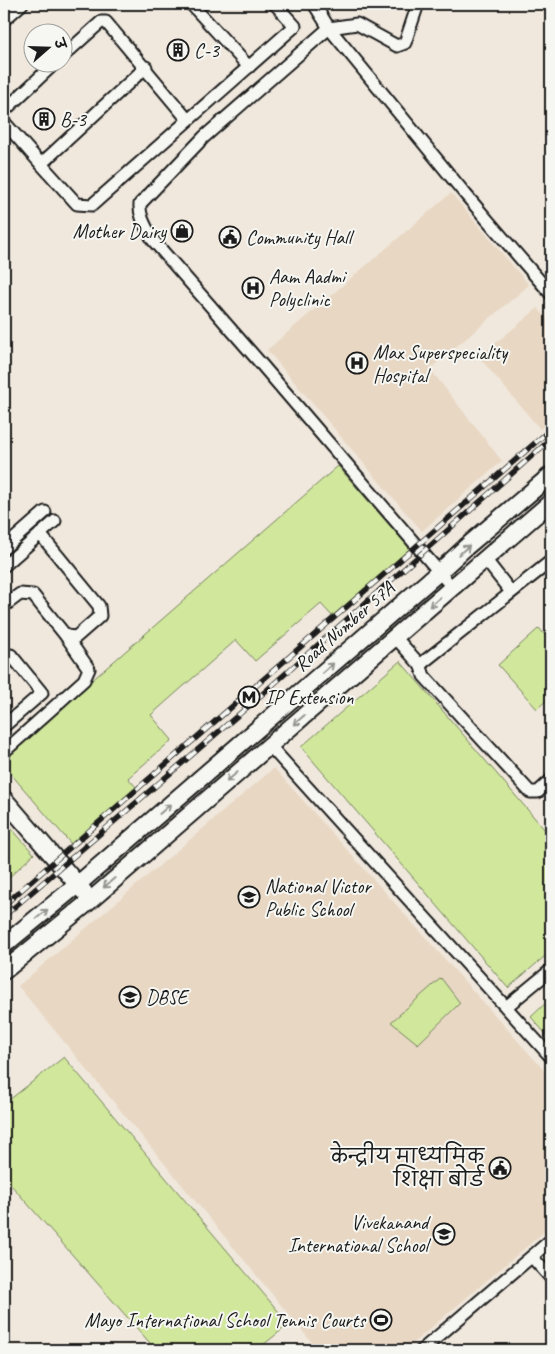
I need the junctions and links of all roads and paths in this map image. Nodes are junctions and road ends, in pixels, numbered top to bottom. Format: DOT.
graph roads {
  1 [pos="22,4"];
  2 [pos="191,4"];
  3 [pos="275,4"];
  4 [pos="314,4"];
  5 [pos="418,4"];
  6 [pos="4,20"];
  7 [pos="329,28"];
  8 [pos="72,48"];
  9 [pos="249,67"];
  10 [pos="146,68"];
  11 [pos="45,72"];
  12 [pos="4,111"];
  13 [pos="188,120"];
  14 [pos="4,122"];
  15 [pos="41,164"];
  16 [pos="551,294"];
  17 [pos="551,476"];
  18 [pos="551,502"];
  19 [pos="45,512"];
  20 [pos="54,521"];
  21 [pos="40,534"];
  22 [pos="4,548"];
  23 [pos="485,559"];
  24 [pos="551,561"];
  25 [pos="4,566"];
  26 [pos="439,572"];
  27 [pos="452,587"];
  28 [pos="511,592"];
  29 [pos="4,606"];
  30 [pos="66,636"];
  31 [pos="395,637"];
  32 [pos="4,662"];
  33 [pos="421,666"];
  34 [pos="4,726"];
  35 [pos="269,745"];
  36 [pos="5,750"];
  37 [pos="551,780"];
  38 [pos="4,799"];
  39 [pos="77,885"];
  40 [pos="91,900"];
  41 [pos="4,945"];
  42 [pos="551,970"];
  43 [pos="4,971"];
  44 [pos="506,1007"];
  45 [pos="551,1057"];
  46 [pos="551,1240"];
  47 [pos="532,1257"];
  48 [pos="551,1278"];
  49 [pos="422,1350"];
  1 -- 6 [label="street"];
  2 -- 9 [label="street"];
  3 -- 9 [label="street"];
  4 -- 7 [label="street"];
  5 -- 7 [label="street"];
  7 -- 16 [label="street"];
  7 -- 26 [label="street"];
  8 -- 10 [label="street"];
  9 -- 13 [label="street"];
  10 -- 13 [label="street"];
  10 -- 15 [label="street"];
  11 -- 12 [label="street"];
  13 -- 15 [label="street"];
  14 -- 15 [label="street"];
  26 -- 17 [label="street, Road Number 57A, one-way"];
  18 -- 23 [label="street, Road Number 57A"];
  19 -- 22 [label="street"];
  20 -- 21 [label="street"];
  21 -- 25 [label="street"];
  21 -- 30 [label="street"];
  23 -- 27 [label="street, Road Number 57A"];
  23 -- 28 [label="street"];
  24 -- 28 [label="street"];
  26 -- 27 [label="street"];
  39 -- 26 [label="street, Road Number 57A, one-way"];
  27 -- 31 [label="street, Road Number 57A, one-way"];
  28 -- 33 [label="street"];
  29 -- 30 [label="street"];
  30 -- 36 [label="street"];
  31 -- 33 [label="street"];
  31 -- 35 [label="street, Road Number 57A, one-way"];
  32 -- 34 [label="street"];
  33 -- 37 [label="street"];
  35 -- 40 [label="street, Road Number 57A, one-way"];
  35 -- 44 [label="street"];
  38 -- 39 [label="street"];
  39 -- 40 [label="street"];
  41 -- 39 [label="street, Road Number 57A, one-way"];
  40 -- 43 [label="street, Road Number 57A"];
  42 -- 44 [label="street"];
  44 -- 45 [label="street"];
  46 -- 47 [label="street"];
  47 -- 48 [label="street"];
  47 -- 49 [label="street"];
}
